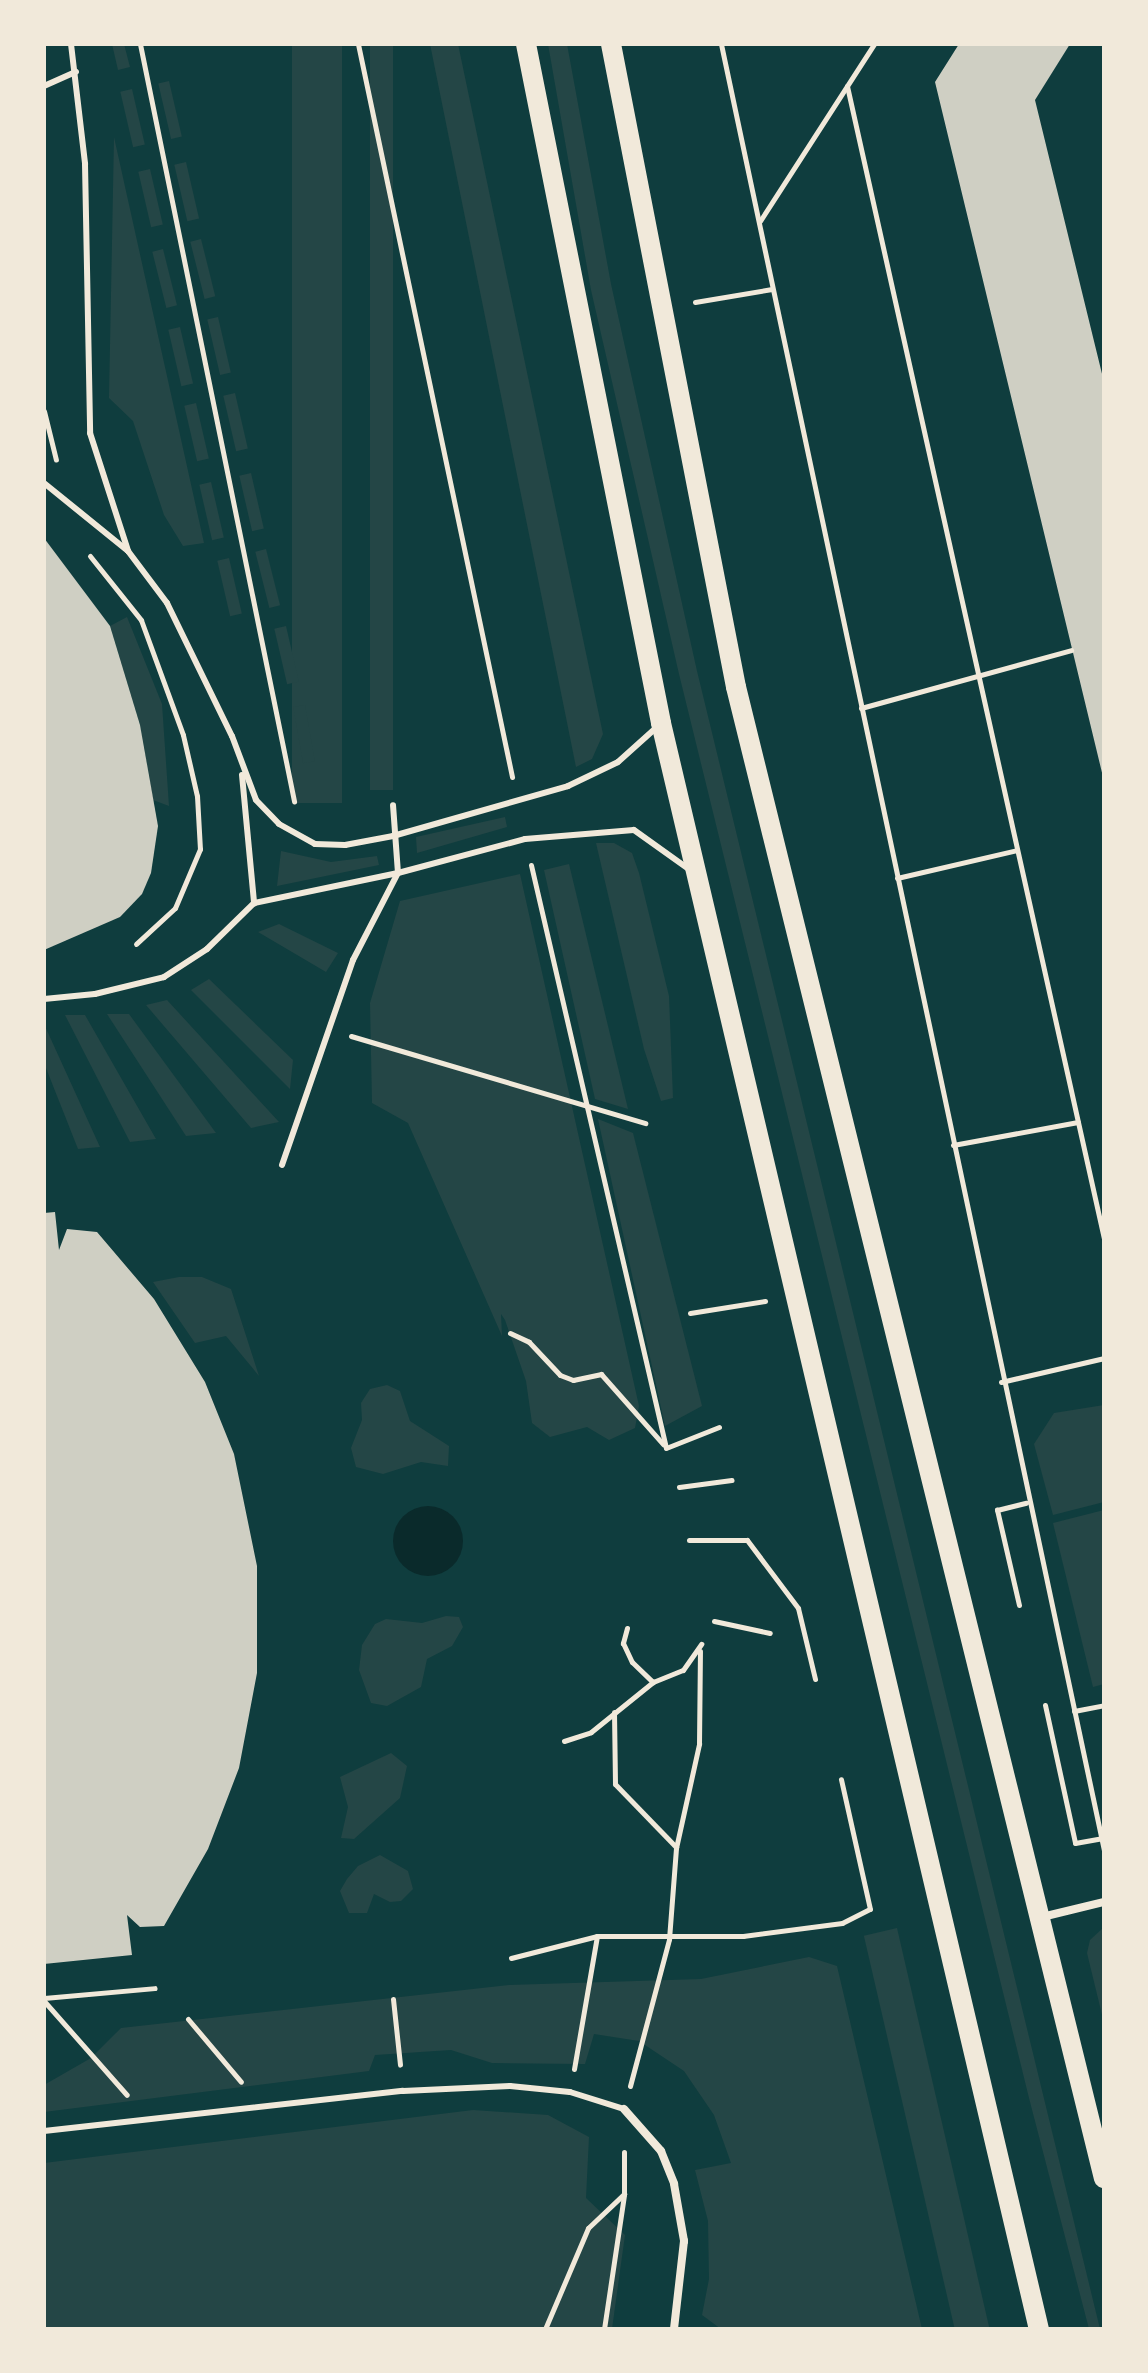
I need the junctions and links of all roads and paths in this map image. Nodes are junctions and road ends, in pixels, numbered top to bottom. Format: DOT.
graph roads {
  1 [pos="71,44"];
  2 [pos="140,44"];
  3 [pos="358,44"];
  4 [pos="526,44"];
  5 [pos="611,44"];
  6 [pos="721,44"];
  7 [pos="874,44"];
  8 [pos="76,72"];
  9 [pos="44,86"];
  10 [pos="847,86"];
  11 [pos="758,223"];
  12 [pos="772,289"];
  13 [pos="663,308"];
  14 [pos="44,411"];
  15 [pos="44,483"];
  16 [pos="66,501"];
  17 [pos="128,551"];
  18 [pos="1071,650"];
  19 [pos="978,676"];
  20 [pos="861,708"];
  21 [pos="661,723"];
  22 [pos="242,767"];
  23 [pos="516,797"];
  24 [pos="393,805"];
  25 [pos="393,836"];
  26 [pos="302,837"];
  27 [pos="525,839"];
  28 [pos="1017,850"];
  29 [pos="398,873"];
  30 [pos="696,875"];
  31 [pos="897,878"];
  32 [pos="254,903"];
  33 [pos="136,944"];
  34 [pos="44,999"];
  35 [pos="331,1030"];
  36 [pos="586,1108"];
  37 [pos="1078,1122"];
  38 [pos="645,1123"];
  39 [pos="953,1145"];
  40 [pos="282,1165"];
  41 [pos="1104,1239"];
  42 [pos="799,1296"];
  43 [pos="690,1313"];
  44 [pos="510,1333"];
  45 [pos="1104,1358"];
  46 [pos="1001,1382"];
  47 [pos="719,1427"];
  48 [pos="666,1448"];
  49 [pos="732,1480"];
  50 [pos="679,1487"];
  51 [pos="1026,1503"];
  52 [pos="689,1540"];
  53 [pos="1019,1605"];
  54 [pos="714,1621"];
  55 [pos="627,1628"];
  56 [pos="770,1633"];
  57 [pos="815,1679"];
  58 [pos="653,1682"];
  59 [pos="1045,1705"];
  60 [pos="1104,1705"];
  61 [pos="1074,1711"];
  62 [pos="614,1712"];
  63 [pos="564,1741"];
  64 [pos="841,1779"];
  65 [pos="1102,1838"];
  66 [pos="676,1848"];
  67 [pos="1104,1851"];
  68 [pos="1104,1902"];
  69 [pos="1042,1917"];
  70 [pos="597,1936"];
  71 [pos="669,1939"];
  72 [pos="511,1958"];
  73 [pos="155,1988"];
  74 [pos="393,1999"];
  75 [pos="44,2000"];
  76 [pos="188,2019"];
  77 [pos="403,2091"];
  78 [pos="570,2092"];
  79 [pos="263,2107"];
  80 [pos="624,2109"];
  81 [pos="149,2120"];
  82 [pos="44,2131"];
  83 [pos="1104,2178"];
  84 [pos="624,2194"];
  85 [pos="545,2329"];
  86 [pos="604,2329"];
  87 [pos="674,2329"];
  88 [pos="1039,2329"];
  1 -- 8 [label="lane"];
  2 -- 26 [label="path"];
  3 -- 23 [label="path"];
  4 -- 21 [label="main road"];
  5 -- 13 [label="main road"];
  6 -- 11 [label="path"];
  7 -- 10 [label="path"];
  8 -- 9 [label="lane"];
  8 -- 17 [label="lane"];
  10 -- 11 [label="path"];
  10 -- 19 [label="path"];
  11 -- 12 [label="path"];
  12 -- 13 [label="path"];
  12 -- 20 [label="path"];
  13 -- 69 [label="main road"];
  14 -- 16 [label="path"];
  15 -- 16 [label="lane"];
  16 -- 17 [label="lane"];
  16 -- 33 [label="path"];
  17 -- 22 [label="lane"];
  18 -- 19 [label="path"];
  19 -- 20 [label="path"];
  19 -- 28 [label="path"];
  20 -- 31 [label="path"];
  21 -- 23 [label="lane"];
  21 -- 30 [label="main road"];
  22 -- 26 [label="lane"];
  22 -- 32 [label="lane"];
  23 -- 25 [label="lane"];
  24 -- 25 [label="lane"];
  25 -- 26 [label="lane"];
  25 -- 29 [label="lane"];
  27 -- 29 [label="lane"];
  27 -- 30 [label="lane"];
  27 -- 36 [label="path"];
  28 -- 31 [label="path"];
  28 -- 37 [label="path"];
  29 -- 32 [label="lane"];
  29 -- 35 [label="lane"];
  30 -- 42 [label="main road"];
  31 -- 39 [label="path"];
  32 -- 34 [label="lane"];
  35 -- 36 [label="path"];
  35 -- 40 [label="lane"];
  36 -- 38 [label="path"];
  36 -- 48 [label="path"];
  37 -- 39 [label="path"];
  37 -- 41 [label="path"];
  39 -- 46 [label="path"];
  42 -- 43 [label="path"];
  42 -- 88 [label="main road"];
  44 -- 48 [label="path"];
  45 -- 46 [label="path"];
  46 -- 51 [label="path"];
  47 -- 48 [label="path"];
  49 -- 50 [label="path"];
  51 -- 53 [label="path"];
  51 -- 61 [label="path"];
  52 -- 57 [label="path"];
  54 -- 56 [label="path"];
  55 -- 58 [label="path"];
  58 -- 62 [label="path"];
  58 -- 66 [label="path"];
  59 -- 65 [label="path"];
  60 -- 61 [label="path"];
  61 -- 65 [label="path"];
  62 -- 63 [label="path"];
  62 -- 66 [label="path"];
  64 -- 71 [label="path"];
  65 -- 67 [label="path"];
  66 -- 71 [label="path"];
  68 -- 69 [label="street"];
  69 -- 83 [label="main road"];
  70 -- 71 [label="path"];
  70 -- 72 [label="path"];
  70 -- 78 [label="path"];
  71 -- 80 [label="path"];
  73 -- 75 [label="path"];
  74 -- 77 [label="path"];
  75 -- 81 [label="path"];
  76 -- 79 [label="path"];
  77 -- 78 [label="lane"];
  77 -- 79 [label="lane"];
  78 -- 80 [label="lane"];
  79 -- 81 [label="lane"];
  80 -- 84 [label="path"];
  80 -- 87 [label="street"];
  81 -- 82 [label="lane"];
  84 -- 85 [label="path"];
  84 -- 86 [label="path"];
}
